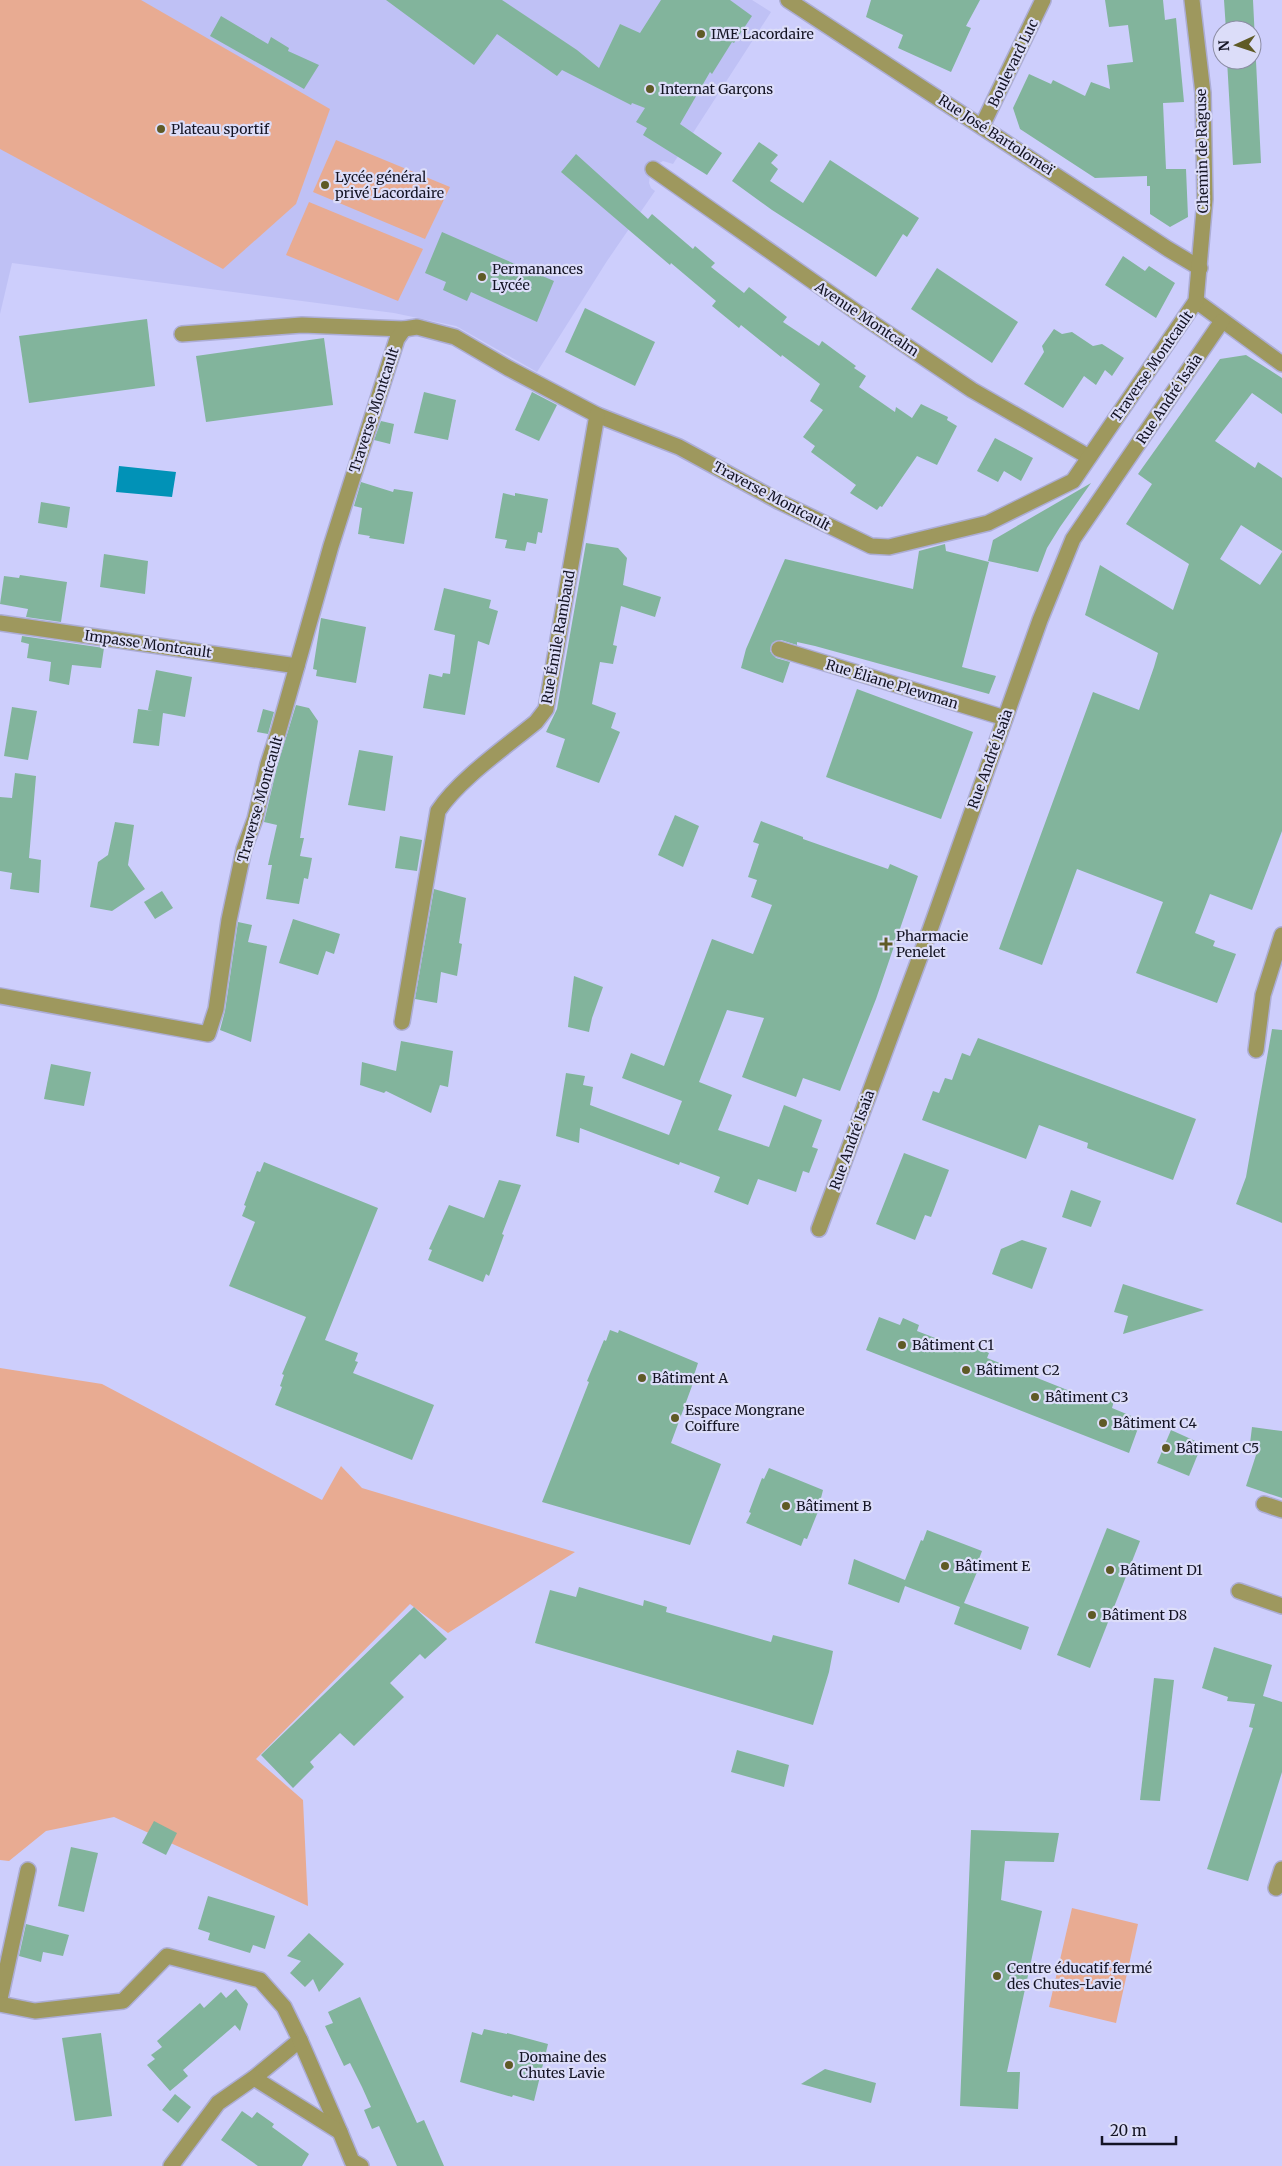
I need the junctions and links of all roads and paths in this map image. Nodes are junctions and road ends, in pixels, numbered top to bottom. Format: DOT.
graph roads {
  1 [pos="1043,0"];
  2 [pos="1192,0"];
  3 [pos="791,1"];
  4 [pos="982,126"];
  5 [pos="653,169"];
  6 [pos="1200,268"];
  7 [pos="1196,302"];
  8 [pos="1222,321"];
  9 [pos="404,329"];
  10 [pos="182,334"];
  11 [pos="1282,364"];
  12 [pos="597,415"];
  13 [pos="1089,457"];
  14 [pos="0,623"];
  15 [pos="779,649"];
  16 [pos="297,666"];
  17 [pos="1005,718"];
  18 [pos="1282,935"];
  19 [pos="0,996"];
  20 [pos="402,1022"];
  21 [pos="1256,1050"];
  22 [pos="820,1229"];
  23 [pos="1264,1504"];
  24 [pos="1282,1510"];
  25 [pos="1240,1591"];
  26 [pos="1282,1606"];
  27 [pos="1282,1869"];
  28 [pos="28,1870"];
  29 [pos="1276,1888"];
  30 [pos="0,1999"];
  31 [pos="0,2004"];
  32 [pos="300,2040"];
  33 [pos="254,2078"];
  34 [pos="340,2132"];
  35 [pos="171,2166"];
  36 [pos="361,2166"];
  1 -- 4 [label="street, Boulevard Luc"];
  2 -- 6 [label="street, Chemin de Raguse"];
  3 -- 4 [label="street, Rue José Bartolomeï"];
  4 -- 6 [label="street, Rue José Bartolomeï"];
  5 -- 13 [label="street, Avenue Montcalm"];
  6 -- 7 [label="street, Chemin de Raguse"];
  7 -- 8 [label="street"];
  7 -- 13 [label="street, Traverse Montcault"];
  8 -- 11 [label="street"];
  8 -- 17 [label="street, Rue André Isaïa"];
  9 -- 10 [label="street"];
  9 -- 12 [label="street, Traverse Montcault"];
  9 -- 16 [label="street, Traverse Montcault"];
  12 -- 13 [label="street, Traverse Montcault"];
  12 -- 20 [label="street, Rue Émile Rambaud"];
  14 -- 16 [label="street, Impasse Montcault"];
  15 -- 17 [label="street, Rue Éliane Plewman"];
  16 -- 19 [label="street, Traverse Montcault"];
  17 -- 22 [label="street, Rue André Isaïa"];
  18 -- 21 [label="street"];
  23 -- 24 [label="street"];
  25 -- 26 [label="street"];
  27 -- 29 [label="street"];
  28 -- 30 [label="street"];
  31 -- 32 [label="street"];
  32 -- 33 [label="street"];
  32 -- 34 [label="street"];
  33 -- 34 [label="street"];
  33 -- 35 [label="street"];
  34 -- 36 [label="street"];
}
